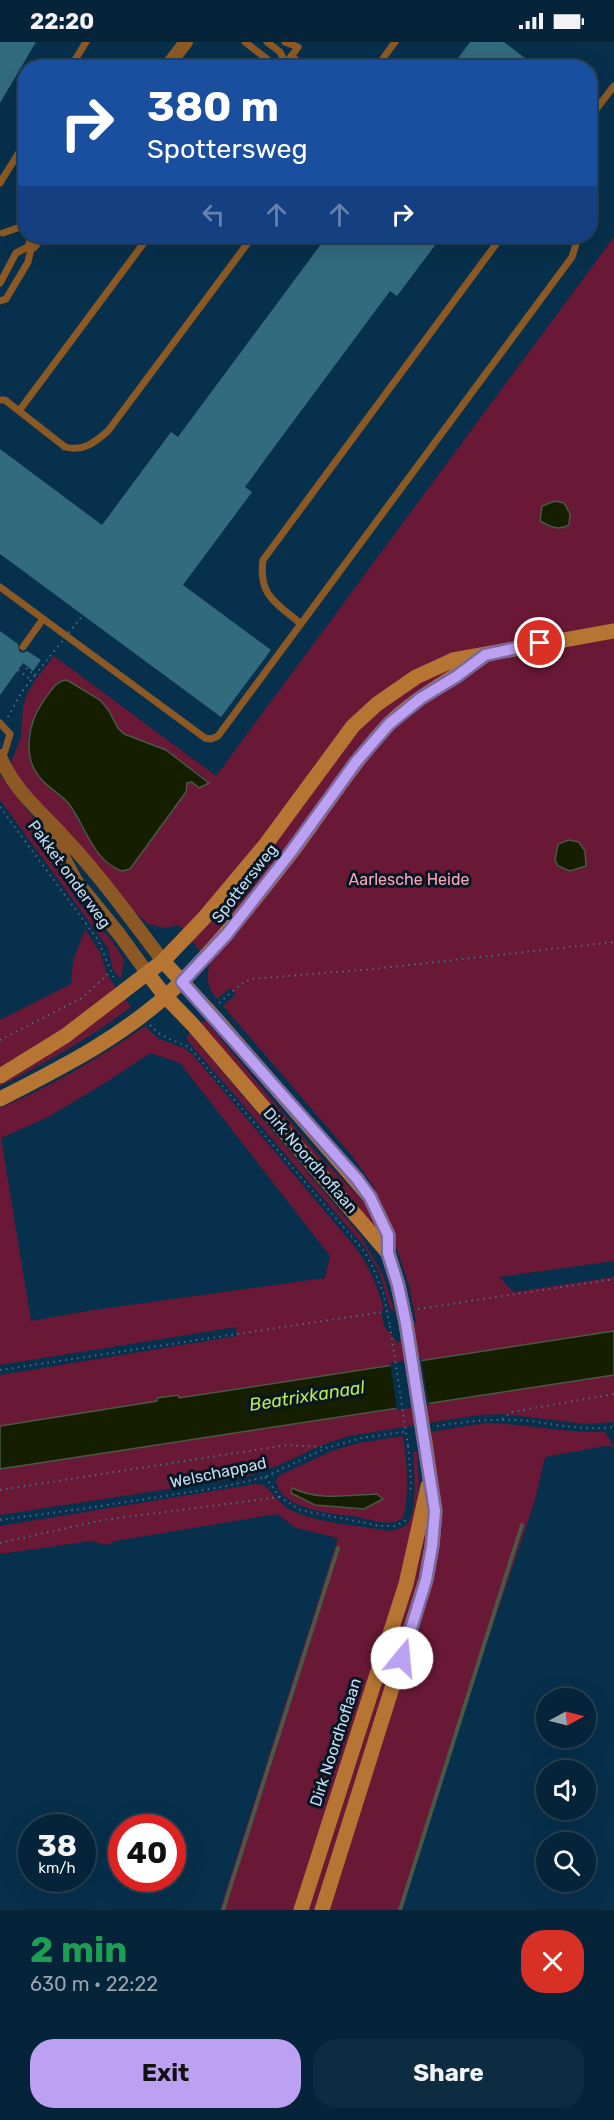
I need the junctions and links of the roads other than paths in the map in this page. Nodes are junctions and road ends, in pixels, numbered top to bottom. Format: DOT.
graph roads {
  1 [pos="86,42"];
  2 [pos="186,42"];
  3 [pos="245,42"];
  4 [pos="267,42"];
  5 [pos="285,42"];
  6 [pos="395,42"];
  7 [pos="297,45"];
  8 [pos="291,56"];
  9 [pos="75,60"];
  10 [pos="172,60"];
  11 [pos="268,60"];
  12 [pos="282,60"];
  13 [pos="288,60"];
  14 [pos="296,60"];
  15 [pos="382,60"];
  16 [pos="614,86"];
  17 [pos="597,108"];
  18 [pos="18,154"];
  19 [pos="0,183"];
  20 [pos="18,228"];
  21 [pos="3,233"];
  22 [pos="31,243"];
  23 [pos="34,243"];
  24 [pos="144,243"];
  25 [pos="248,243"];
  26 [pos="497,243"];
  27 [pos="576,243"];
  28 [pos="0,283"];
  29 [pos="0,301"];
  30 [pos="0,400"];
  31 [pos="19,411"];
  32 [pos="0,587"];
  33 [pos="43,618"];
  34 [pos="301,624"];
  35 [pos="614,631"];
  36 [pos="23,647"];
  37 [pos="485,655"];
  38 [pos="2,724"];
  39 [pos="0,755"];
  40 [pos="42,816"];
  41 [pos="163,961"];
  42 [pos="148,974"];
  43 [pos="182,982"];
  44 [pos="165,996"];
  45 [pos="0,1076"];
  46 [pos="0,1099"];
  47 [pos="388,1253"];
  48 [pos="429,1481"];
  49 [pos="301,1910"];
  50 [pos="322,1910"];
  1 -- 9 [label="lane"];
  2 -- 10 [label="street"];
  3 -- 11 [label="lane"];
  4 -- 12 [label="lane"];
  5 -- 7 [label="lane"];
  6 -- 15 [label="lane"];
  7 -- 8 [label="lane"];
  8 -- 13 [label="lane"];
  8 -- 14 [label="lane"];
  16 -- 17 [label="lane"];
  18 -- 19 [label="lane"];
  20 -- 21 [label="lane"];
  22 -- 28 [label="lane"];
  23 -- 29 [label="lane"];
  24 -- 31 [label="lane"];
  25 -- 31 [label="lane"];
  26 -- 34 [label="lane"];
  27 -- 34 [label="lane"];
  30 -- 31 [label="lane"];
  32 -- 33 [label="lane"];
  33 -- 34 [label="lane"];
  33 -- 36 [label="lane"];
  35 -- 37 [label="street, Spottersweg"];
  37 -- 41 [label="street, Spottersweg"];
  37 -- 43 [label="street, Spottersweg"];
  38 -- 39 [label="lane"];
  39 -- 40 [label="street, Pakket onderweg"];
  40 -- 41 [label="street, Pakket onderweg"];
  40 -- 42 [label="street, Pakket onderweg"];
  41 -- 42 [label="street, Spottersweg"];
  41 -- 43 [label="street, Dirk Noordhoflaan"];
  42 -- 44 [label="street, Dirk Noordhoflaan"];
  42 -- 45 [label="street, Spottersweg"];
  43 -- 44 [label="street, Spottersweg"];
  43 -- 47 [label="street, Dirk Noordhoflaan"];
  44 -- 46 [label="street, Spottersweg"];
  44 -- 47 [label="street, Dirk Noordhoflaan"];
  47 -- 48 [label="street, Dirk Noordhoflaan, bridge"];
  48 -- 49 [label="street, Dirk Noordhoflaan"];
  48 -- 50 [label="street, Dirk Noordhoflaan"];
}
